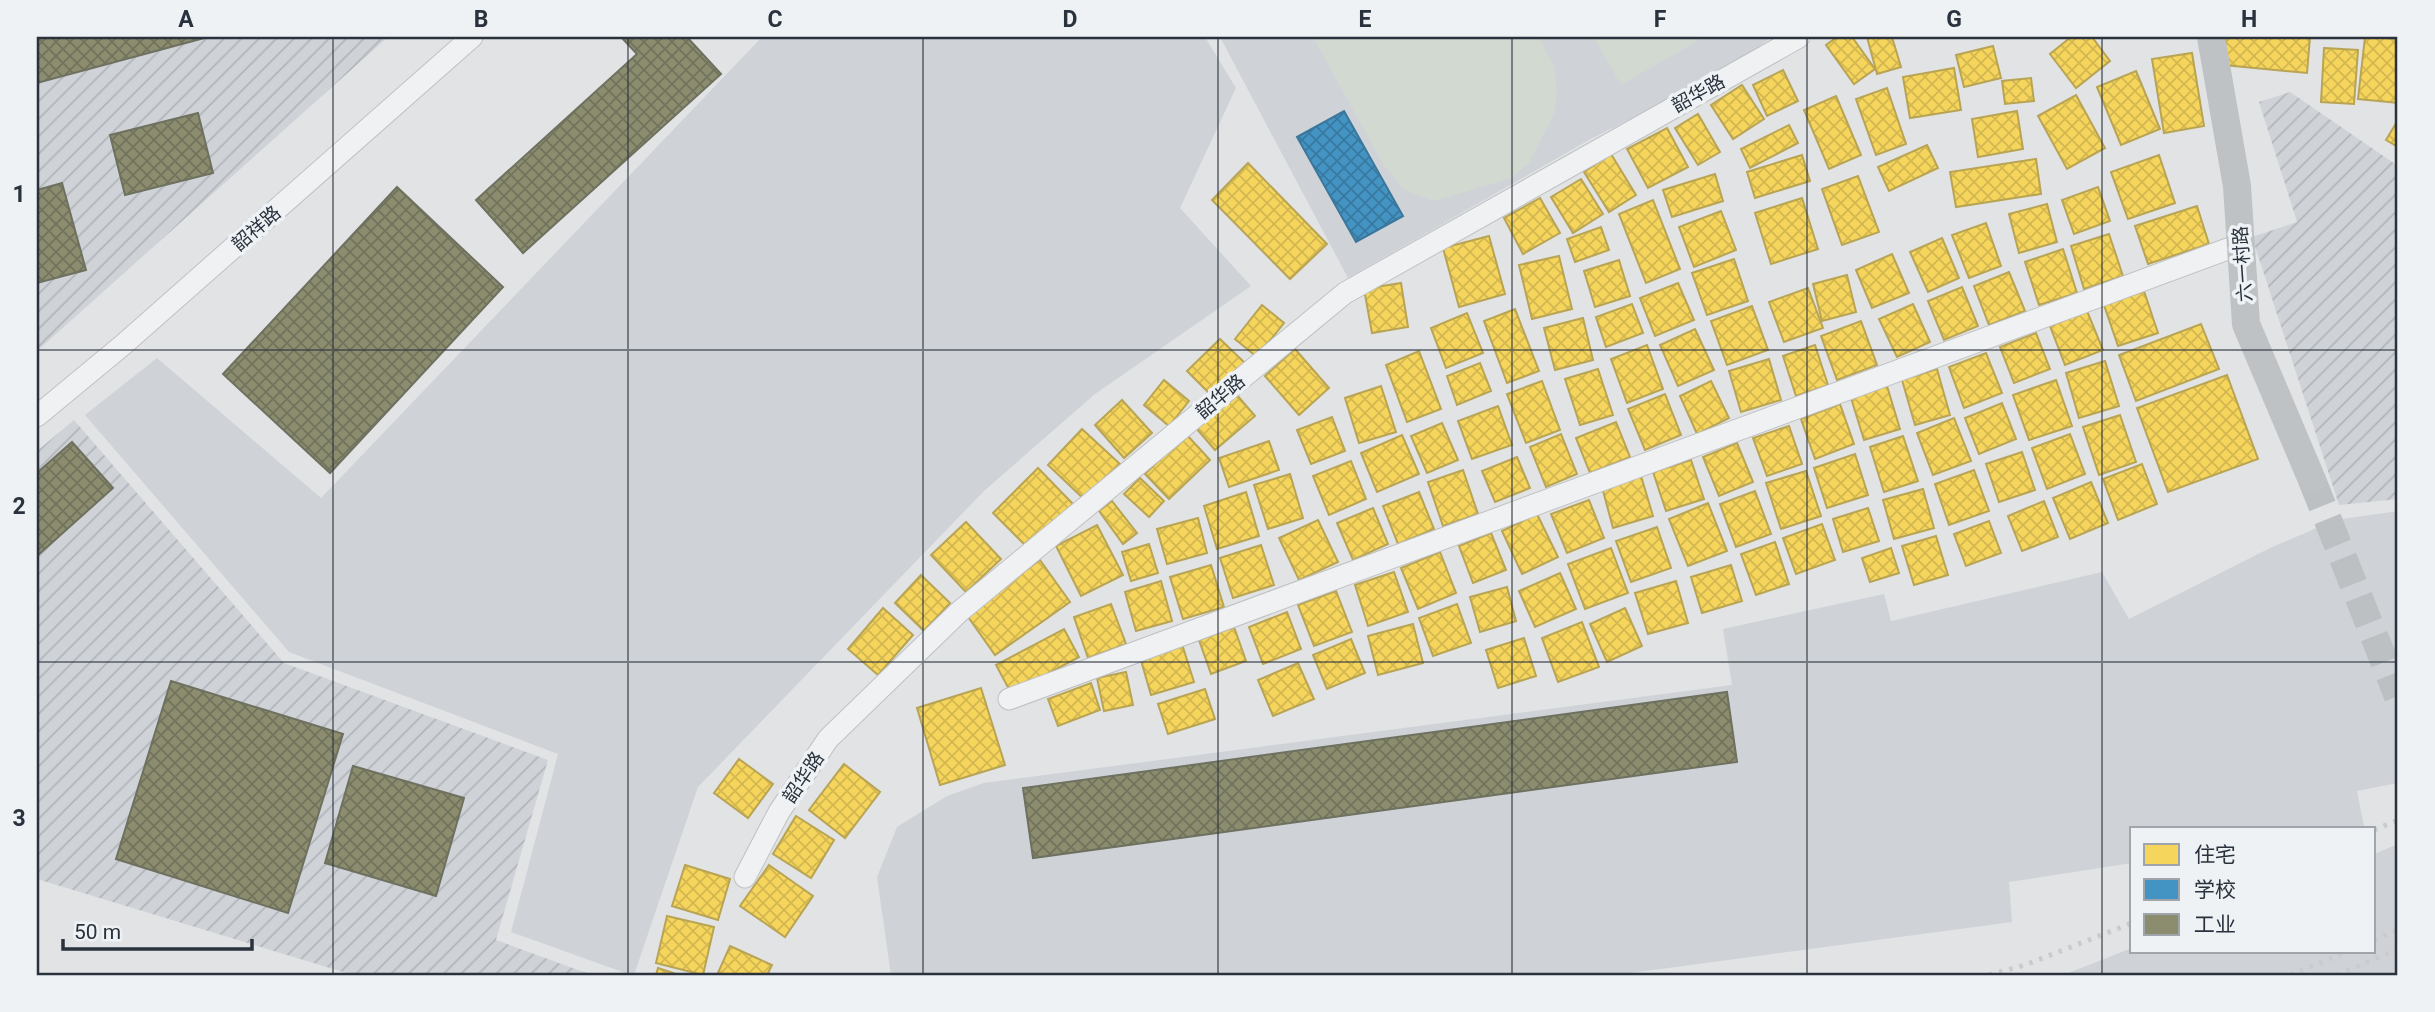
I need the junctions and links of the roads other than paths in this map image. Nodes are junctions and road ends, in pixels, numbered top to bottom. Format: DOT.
graph roads {
  1 [pos="472,37"];
  2 [pos="1799,37"];
  3 [pos="2211,37"];
  4 [pos="2241,244"];
  5 [pos="37,416"];
  6 [pos="2312,480"];
  7 [pos="1009,699"];
  8 [pos="745,877"];
  1 -- 5 [label="street, 韶祥路"];
  2 -- 8 [label="street, 韶华路"];
  3 -- 4 [label="street, 六一村路"];
  4 -- 6 [label="street, 六一村路"];
  4 -- 7 [label="street"];
}
